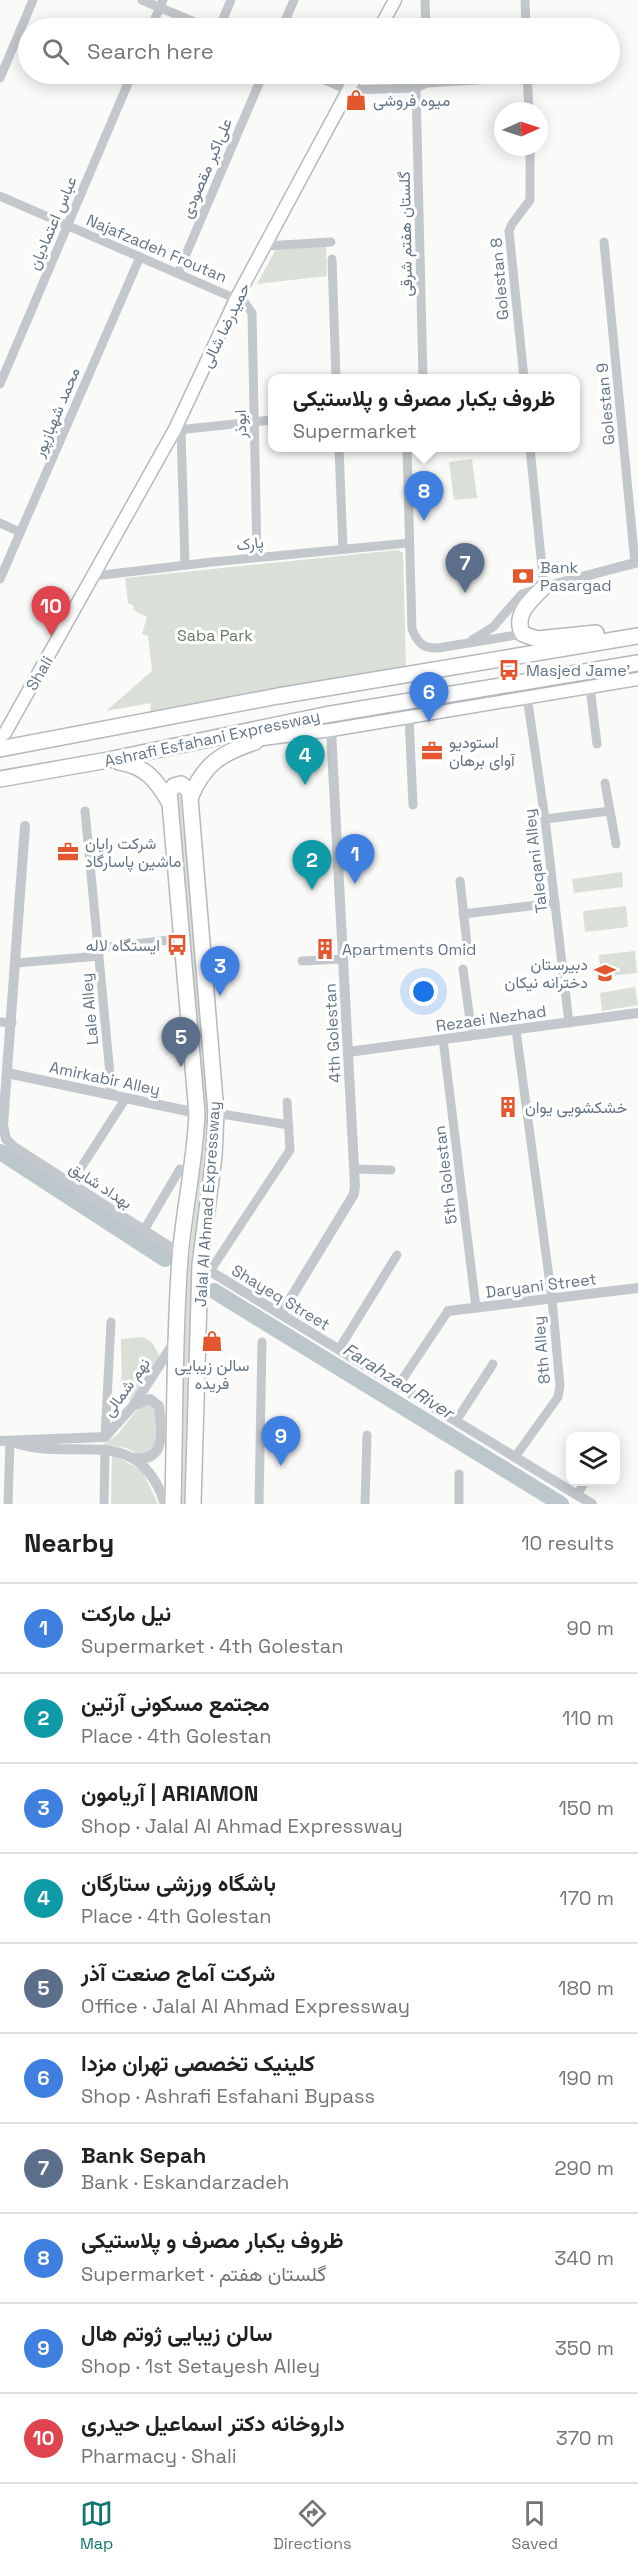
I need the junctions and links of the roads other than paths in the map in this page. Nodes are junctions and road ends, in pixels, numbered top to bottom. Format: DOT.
graph roads {
  1 [pos="33,0"];
  2 [pos="142,0"];
  3 [pos="231,0"];
  4 [pos="294,0"];
  5 [pos="395,0"];
  6 [pos="425,0"];
  7 [pos="525,0"];
  8 [pos="162,4"];
  9 [pos="25,18"];
  10 [pos="156,18"];
  11 [pos="189,18"];
  12 [pos="223,18"];
  13 [pos="286,18"];
  14 [pos="385,18"];
  15 [pos="426,18"];
  16 [pos="526,18"];
  17 [pos="18,35"];
  18 [pos="0,78"];
  19 [pos="128,84"];
  20 [pos="259,84"];
  21 [pos="334,84"];
  22 [pos="351,84"];
  23 [pos="420,84"];
  24 [pos="528,84"];
  25 [pos="416,88"];
  26 [pos="348,90"];
  27 [pos="528,102"];
  28 [pos="530,156"];
  29 [pos="0,196"];
  30 [pos="67,226"];
  31 [pos="332,242"];
  32 [pos="604,242"];
  33 [pos="266,246"];
  34 [pos="140,257"];
  35 [pos="332,259"];
  36 [pos="178,273"];
  37 [pos="236,299"];
  38 [pos="336,374"];
  39 [pos="423,374"];
  40 [pos="524,374"];
  41 [pos="0,384"];
  42 [pos="268,421"];
  43 [pos="255,422"];
  44 [pos="178,430"];
  45 [pos="339,452"];
  46 [pos="407,452"];
  47 [pos="530,452"];
  48 [pos="0,523"];
  49 [pos="20,532"];
  50 [pos="409,543"];
  51 [pos="343,549"];
  52 [pos="257,557"];
  53 [pos="636,562"];
  54 [pos="185,565"];
  55 [pos="94,576"];
  56 [pos="0,579"];
  57 [pos="544,587"];
  58 [pos="523,634"];
  59 [pos="633,637"];
  60 [pos="470,641"];
  61 [pos="638,663"];
  62 [pos="638,679"];
  63 [pos="590,687"];
  64 [pos="527,696"];
  65 [pos="409,716"];
  66 [pos="331,730"];
  67 [pos="0,737"];
  68 [pos="221,737"];
  69 [pos="255,742"];
  70 [pos="597,744"];
  71 [pos="0,749"];
  72 [pos="108,760"];
  73 [pos="0,779"];
  74 [pos="605,783"];
  75 [pos="190,798"];
  76 [pos="170,803"];
  77 [pos="413,805"];
  78 [pos="85,811"];
  79 [pos="610,811"];
  80 [pos="545,819"];
  81 [pos="25,826"];
  82 [pos="616,844"];
  83 [pos="460,880"];
  84 [pos="555,903"];
  85 [pos="463,914"];
  86 [pos="170,940"];
  87 [pos="467,944"];
  88 [pos="98,952"];
  89 [pos="343,959"];
  90 [pos="302,961"];
  91 [pos="16,963"];
  92 [pos="463,969"];
  93 [pos="638,1013"];
  94 [pos="0,1022"];
  95 [pos="12,1023"];
  96 [pos="569,1023"];
  97 [pos="516,1029"];
  98 [pos="472,1035"];
  99 [pos="443,1039"];
  100 [pos="348,1052"];
  101 [pos="4,1073"];
  102 [pos="112,1095"];
  103 [pos="126,1098"];
  104 [pos="287,1102"];
  105 [pos="197,1113"];
  106 [pos="216,1113"];
  107 [pos="289,1125"];
  108 [pos="3,1135"];
  109 [pos="180,1169"];
  110 [pos="354,1169"];
  111 [pos="391,1170"];
  112 [pos="71,1183"];
  113 [pos="144,1230"];
  114 [pos="181,1254"];
  115 [pos="397,1255"];
  116 [pos="205,1268"];
  117 [pos="638,1288"];
  118 [pos="552,1299"];
  119 [pos="476,1308"];
  120 [pos="448,1311"];
  121 [pos="281,1314"];
  122 [pos="111,1322"];
  123 [pos="178,1331"];
  124 [pos="262,1342"];
  125 [pos="339,1349"];
  126 [pos="493,1364"];
  127 [pos="398,1386"];
  128 [pos="133,1406"];
  129 [pos="456,1421"];
  130 [pos="368,1435"];
  131 [pos="105,1437"];
  132 [pos="5,1441"];
  133 [pos="105,1450"];
  134 [pos="515,1457"];
  135 [pos="133,1458"];
  136 [pos="459,1474"];
  137 [pos="583,1486"];
  138 [pos="577,1495"];
  139 [pos="8,1504"];
  140 [pos="104,1504"];
  141 [pos="165,1504"];
  142 [pos="173,1504"];
  143 [pos="194,1504"];
  144 [pos="259,1504"];
  145 [pos="365,1504"];
  146 [pos="459,1504"];
  147 [pos="592,1504"];
  1 -- 9 [label="street"];
  2 -- 8 [label="street"];
  3 -- 12 [label="street"];
  4 -- 13 [label="street"];
  5 -- 14 [label="main road"];
  6 -- 15 [label="street"];
  7 -- 16 [label="street"];
  8 -- 10 [label="street"];
  8 -- 11 [label="street"];
  17 -- 18 [label="street"];
  19 -- 30 [label="street, عباس اعتمادیان"];
  20 -- 36 [label="street, علی‌اکبر مقصودی"];
  21 -- 26 [label="street"];
  22 -- 26 [label="main road, حمیدرضا شالی"];
  23 -- 25 [label="street"];
  24 -- 27 [label="street"];
  25 -- 26 [label="street"];
  25 -- 39 [label="street, گلستان هفتم شرقی"];
  26 -- 33 [label="main road, حمیدرضا شالی"];
  28 -- 40 [label="street, Golestan 8"];
  29 -- 30 [label="street, Najafzadeh Froutan"];
  30 -- 34 [label="street, Najafzadeh Froutan"];
  30 -- 41 [label="street, عباس اعتمادیان"];
  31 -- 33 [label="street"];
  32 -- 53 [label="street, Golestan 9"];
  33 -- 37 [label="main road, حمیدرضا شالی"];
  34 -- 36 [label="street, Najafzadeh Froutan"];
  34 -- 49 [label="street, محمد شهبازپور"];
  35 -- 38 [label="street"];
  36 -- 37 [label="street, Najafzadeh Froutan"];
  37 -- 43 [label="street, ابوذر"];
  37 -- 44 [label="main road, حمیدرضا شالی"];
  42 -- 43 [label="street"];
  43 -- 44 [label="street"];
  43 -- 52 [label="street, ابوذر"];
  44 -- 54 [label="street"];
  44 -- 55 [label="main road, حمیدرضا شالی"];
  45 -- 51 [label="street"];
  46 -- 50 [label="street"];
  47 -- 57 [label="street"];
  48 -- 49 [label="street"];
  49 -- 56 [label="street, محمد شهبازپور"];
  50 -- 51 [label="street, پارک"];
  50 -- 60 [label="street"];
  51 -- 52 [label="street, پارک"];
  52 -- 54 [label="street, پارک"];
  53 -- 57 [label="street"];
  54 -- 55 [label="street, پارک"];
  55 -- 67 [label="main road, Shali"];
  57 -- 58 [label="highway"];
  57 -- 60 [label="street"];
  58 -- 59 [label="highway"];
  58 -- 60 [label="street"];
  59 -- 71 [label="highway, Ashrafi Esfahani Expressway"];
  61 -- 68 [label="highway, Ashrafi Esfahani Expressway"];
  62 -- 63 [label="main road"];
  63 -- 64 [label="main road"];
  63 -- 70 [label="street"];
  64 -- 65 [label="main road"];
  64 -- 80 [label="street, Taleqani Alley"];
  65 -- 66 [label="main road"];
  65 -- 77 [label="street"];
  66 -- 69 [label="main road"];
  66 -- 89 [label="street, 4th Golestan"];
  68 -- 69 [label="main road"];
  68 -- 72 [label="highway, Ashrafi Esfahani Expressway"];
  69 -- 75 [label="highway"];
  72 -- 73 [label="highway, Ashrafi Esfahani Expressway"];
  72 -- 76 [label="highway"];
  74 -- 79 [label="street"];
  75 -- 76 [label="highway"];
  75 -- 106 [label="highway, Jalal Al Ahmad Expressway"];
  76 -- 105 [label="highway, Jalal Al Ahmad Expressway"];
  78 -- 88 [label="street, Lale Alley"];
  79 -- 80 [label="street"];
  79 -- 82 [label="street"];
  80 -- 84 [label="street, Taleqani Alley"];
  81 -- 91 [label="street"];
  83 -- 85 [label="street"];
  84 -- 85 [label="street"];
  84 -- 96 [label="street, Taleqani Alley"];
  85 -- 87 [label="street"];
  86 -- 88 [label="street, Lale Alley"];
  88 -- 91 [label="street, Lale Alley"];
  88 -- 102 [label="street, Lale Alley"];
  89 -- 90 [label="street"];
  89 -- 100 [label="street, 4th Golestan"];
  91 -- 95 [label="street"];
  92 -- 98 [label="street"];
  93 -- 96 [label="street, Rezaei Nezhad"];
  94 -- 95 [label="street"];
  95 -- 101 [label="street"];
  96 -- 97 [label="street, Rezaei Nezhad"];
  97 -- 98 [label="street, Rezaei Nezhad"];
  97 -- 118 [label="street, 8th Alley"];
  98 -- 99 [label="street, Rezaei Nezhad"];
  99 -- 100 [label="street, Rezaei Nezhad"];
  99 -- 119 [label="street, 5th Golestan"];
  100 -- 110 [label="street, 4th Golestan"];
  101 -- 102 [label="street, Amirkabir Alley"];
  101 -- 108 [label="street"];
  102 -- 103 [label="street, Amirkabir Alley"];
  103 -- 105 [label="street, Amirkabir Alley"];
  103 -- 112 [label="street"];
  104 -- 107 [label="street"];
  105 -- 114 [label="highway, Jalal Al Ahmad Expressway"];
  106 -- 107 [label="street"];
  106 -- 116 [label="highway, Jalal Al Ahmad Expressway"];
  107 -- 116 [label="street"];
  108 -- 112 [label="street, بهداد شایق"];
  109 -- 113 [label="street"];
  110 -- 111 [label="street"];
  110 -- 121 [label="street, 4th Golestan"];
  112 -- 113 [label="street, بهداد شایق"];
  113 -- 114 [label="street, بهداد شایق"];
  114 -- 123 [label="highway, Jalal Al Ahmad Expressway"];
  115 -- 125 [label="street"];
  116 -- 121 [label="street, Shayeq Street"];
  116 -- 143 [label="highway, Jalal Al Ahmad Expressway"];
  117 -- 118 [label="street, Daryani Street"];
  118 -- 119 [label="street, Daryani Street"];
  118 -- 134 [label="street, 8th Alley"];
  119 -- 120 [label="street, Daryani Street"];
  120 -- 127 [label="street"];
  121 -- 125 [label="street, Shayeq Street"];
  122 -- 131 [label="street"];
  123 -- 128 [label="street, نهم شمالی"];
  123 -- 142 [label="highway, Jalal Al Ahmad Expressway"];
  124 -- 144 [label="street"];
  125 -- 127 [label="street, Shayeq Street"];
  126 -- 129 [label="street"];
  127 -- 129 [label="street, Shayeq Street"];
  128 -- 131 [label="street, نهم شمالی"];
  128 -- 135 [label="street"];
  129 -- 134 [label="street, Shayeq Street"];
  130 -- 145 [label="street"];
  131 -- 132 [label="street, نهم شمالی"];
  132 -- 133 [label="street"];
  132 -- 139 [label="street"];
  133 -- 135 [label="street"];
  133 -- 140 [label="street"];
  134 -- 138 [label="street, Shayeq Street"];
  135 -- 141 [label="street"];
  136 -- 146 [label="street"];
  137 -- 138 [label="street"];
  138 -- 147 [label="street, Shayeq Street"];
}
